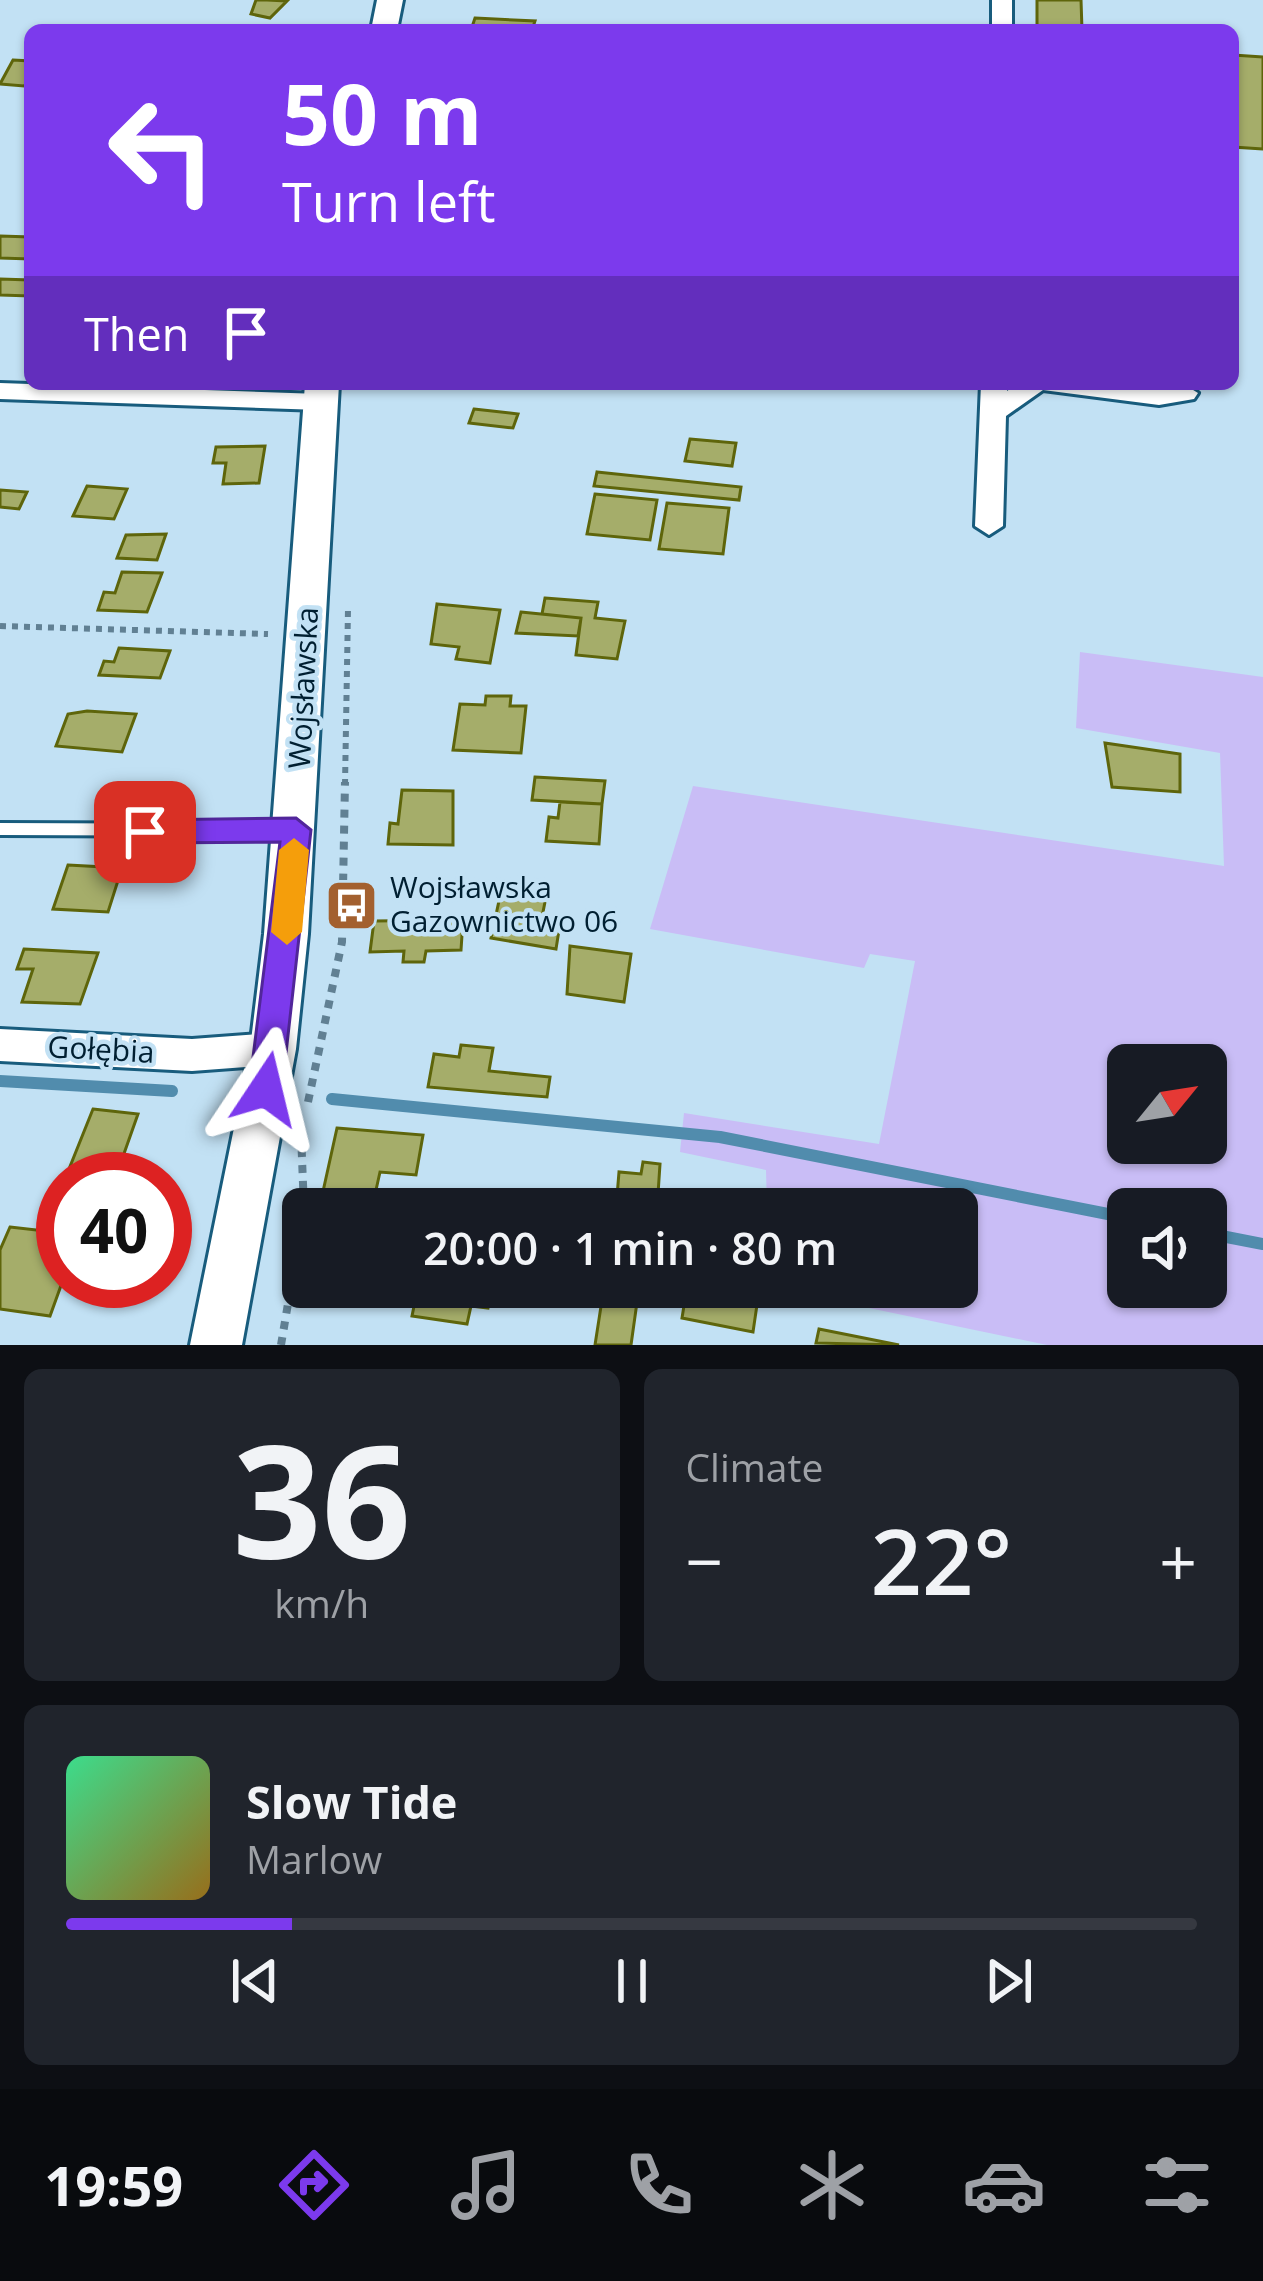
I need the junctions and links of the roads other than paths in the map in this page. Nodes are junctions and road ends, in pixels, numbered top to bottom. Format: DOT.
graph roads {
  1 [pos="994,390"];
  2 [pos="1026,390"];
  3 [pos="1101,390"];
  4 [pos="0,391"];
  5 [pos="321,393"];
  6 [pos="1185,393"];
  7 [pos="993,413"];
  8 [pos="989,526"];
  9 [pos="0,829"];
  10 [pos="296,830"];
  11 [pos="0,1045"];
  12 [pos="273,1049"];
  13 [pos="216,1345"];
  1 -- 7 [label="street"];
  2 -- 7 [label="street"];
  3 -- 6 [label="street"];
  4 -- 5 [label="street"];
  5 -- 10 [label="street, Wojsławska"];
  7 -- 8 [label="street"];
  9 -- 10 [label="lane"];
  10 -- 12 [label="street, Wojsławska"];
  11 -- 12 [label="street, Gołębia"];
  12 -- 13 [label="street, Wojsławska"];
}
